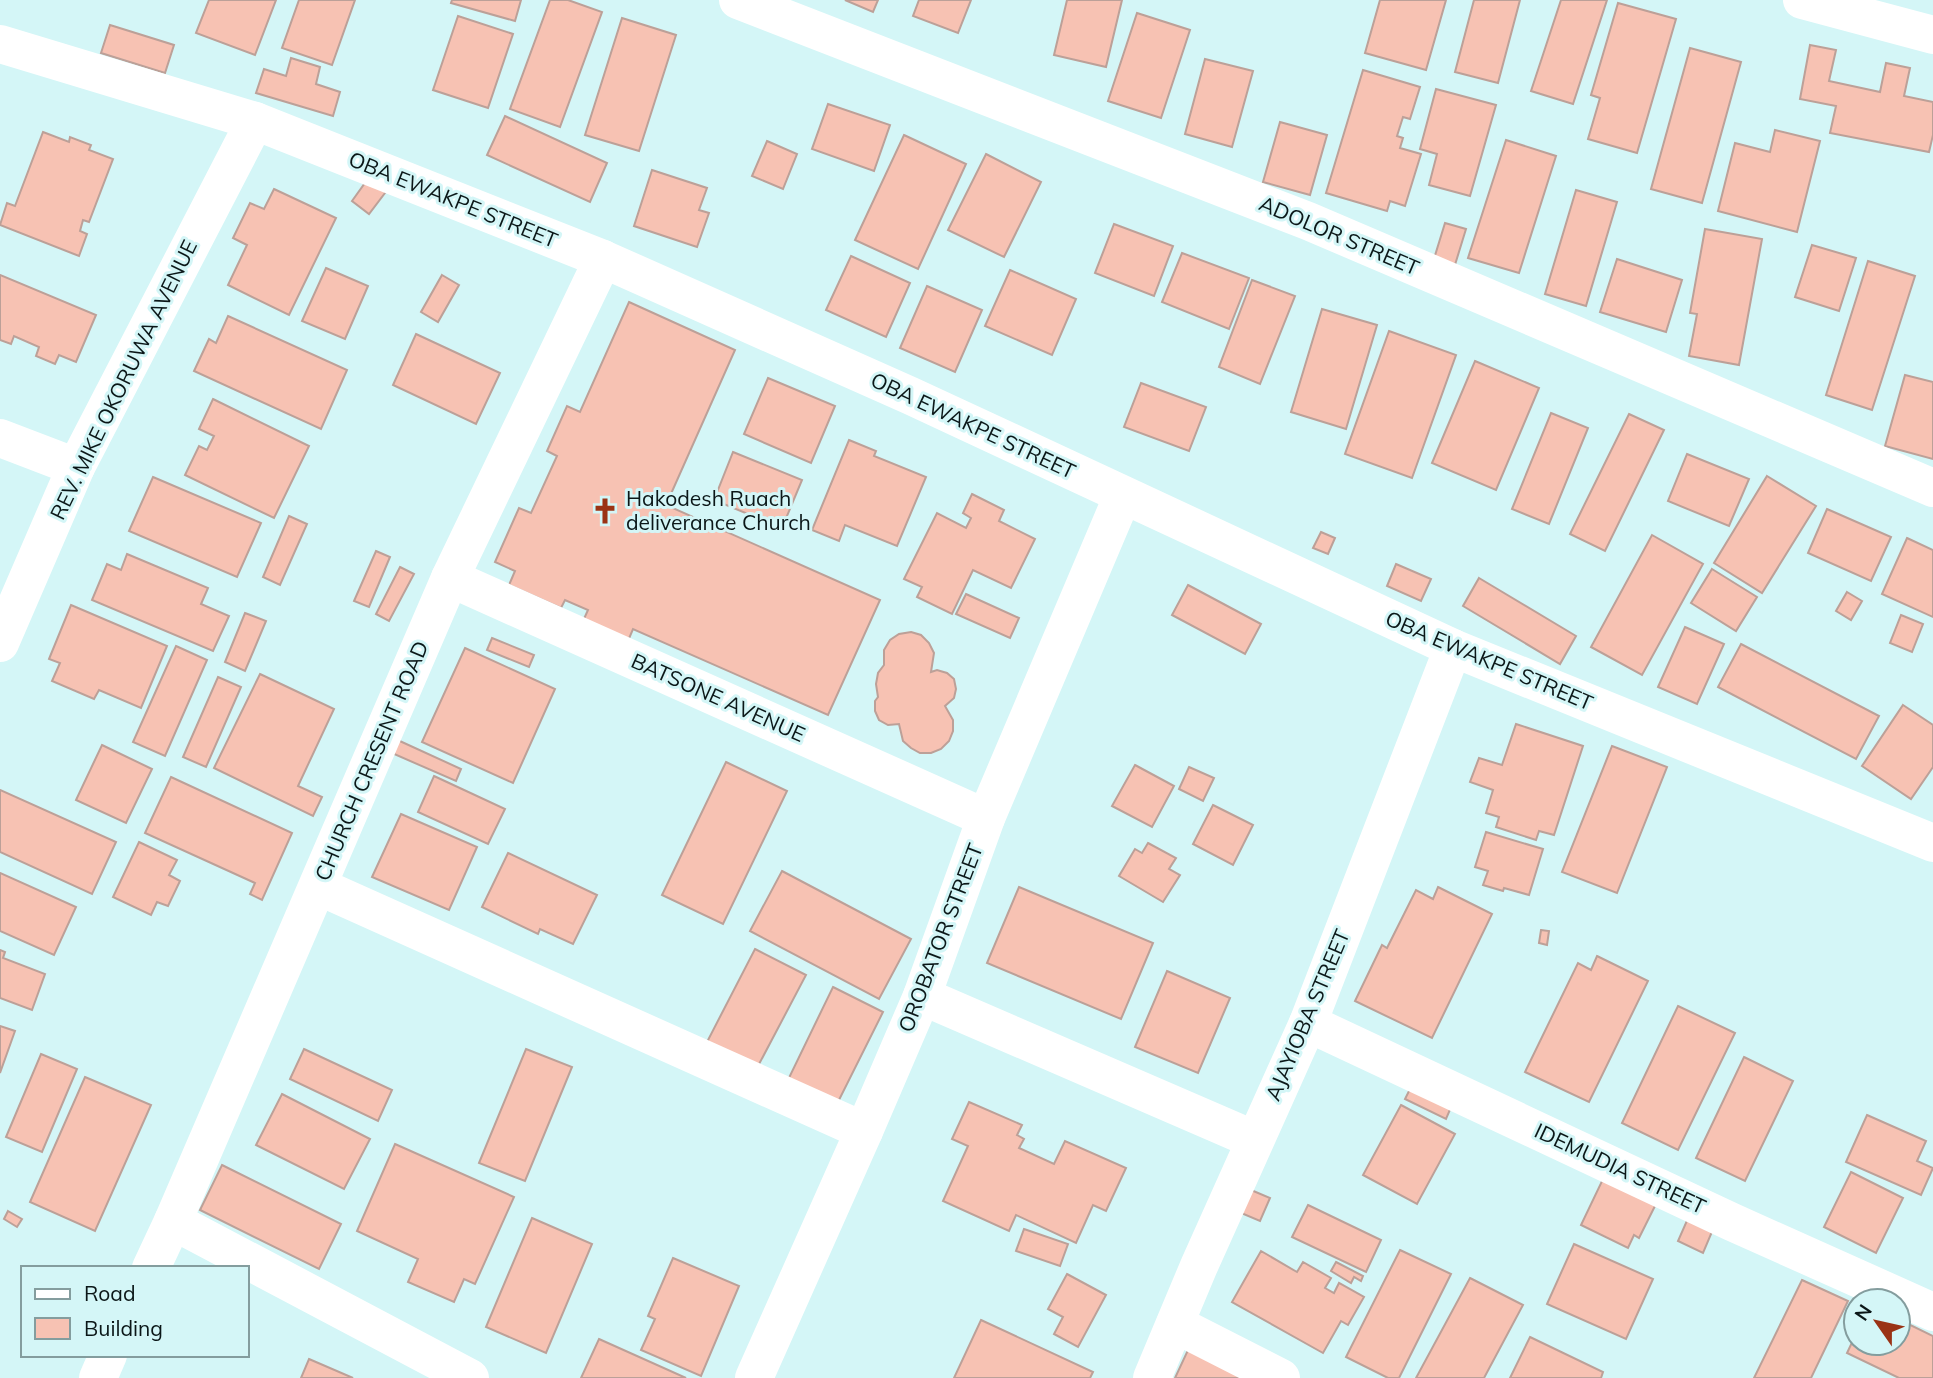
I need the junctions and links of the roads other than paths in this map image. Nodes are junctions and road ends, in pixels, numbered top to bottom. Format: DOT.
graph roads {
  1 [pos="738,0"];
  2 [pos="1822,3"];
  3 [pos="1933,35"];
  4 [pos="0,44"];
  5 [pos="255,121"];
  6 [pos="603,259"];
  7 [pos="0,438"];
  8 [pos="76,467"];
  9 [pos="1933,488"];
  10 [pos="1123,495"];
  11 [pos="450,578"];
  12 [pos="0,643"];
  13 [pos="1452,648"];
  14 [pos="986,818"];
  15 [pos="1933,844"];
  16 [pos="318,886"];
  17 [pos="922,996"];
  18 [pos="1308,1023"];
  19 [pos="864,1131"];
  20 [pos="1255,1140"];
  21 [pos="173,1221"];
  22 [pos="152,1266"];
  23 [pos="1933,1312"];
  24 [pos="1175,1324"];
  25 [pos="107,1357"];
  26 [pos="97,1378"];
  27 [pos="470,1378"];
  28 [pos="754,1378"];
  29 [pos="1152,1378"];
  30 [pos="1280,1378"];
  1 -- 9 [label="street, ADOLOR STREET"];
  2 -- 3 [label="street"];
  4 -- 5 [label="street, OBA EWAKPE STREET"];
  5 -- 6 [label="street, OBA EWAKPE STREET"];
  5 -- 8 [label="street, REV. MIKE OKORUWA AVENUE"];
  6 -- 10 [label="street, OBA EWAKPE STREET"];
  6 -- 11 [label="street, CHURCH CRESENT ROAD"];
  7 -- 8 [label="street"];
  8 -- 12 [label="street, REV. MIKE OKORUWA AVENUE"];
  10 -- 13 [label="street, OBA EWAKPE STREET"];
  10 -- 14 [label="street, OROBATOR STREET"];
  11 -- 14 [label="street, BATSONE AVENUE"];
  11 -- 16 [label="street, CHURCH CRESENT ROAD"];
  13 -- 15 [label="street, OBA EWAKPE STREET"];
  13 -- 18 [label="street, AJAYIOBA STREET"];
  14 -- 17 [label="street, OROBATOR STREET"];
  16 -- 19 [label="street"];
  16 -- 21 [label="street, CHURCH CRESENT ROAD"];
  17 -- 19 [label="street, OROBATOR STREET"];
  17 -- 20 [label="street"];
  18 -- 20 [label="street, AJAYIOBA STREET"];
  18 -- 23 [label="street, IDEMUDIA STREET"];
  19 -- 28 [label="street, OROBATOR STREET"];
  20 -- 24 [label="street, AJAYIOBA STREET"];
  21 -- 22 [label="street, CHURCH CRESENT ROAD"];
  21 -- 27 [label="street"];
  24 -- 29 [label="street, AJAYIOBA STREET"];
  24 -- 30 [label="street"];
  25 -- 26 [label="street"];
}
